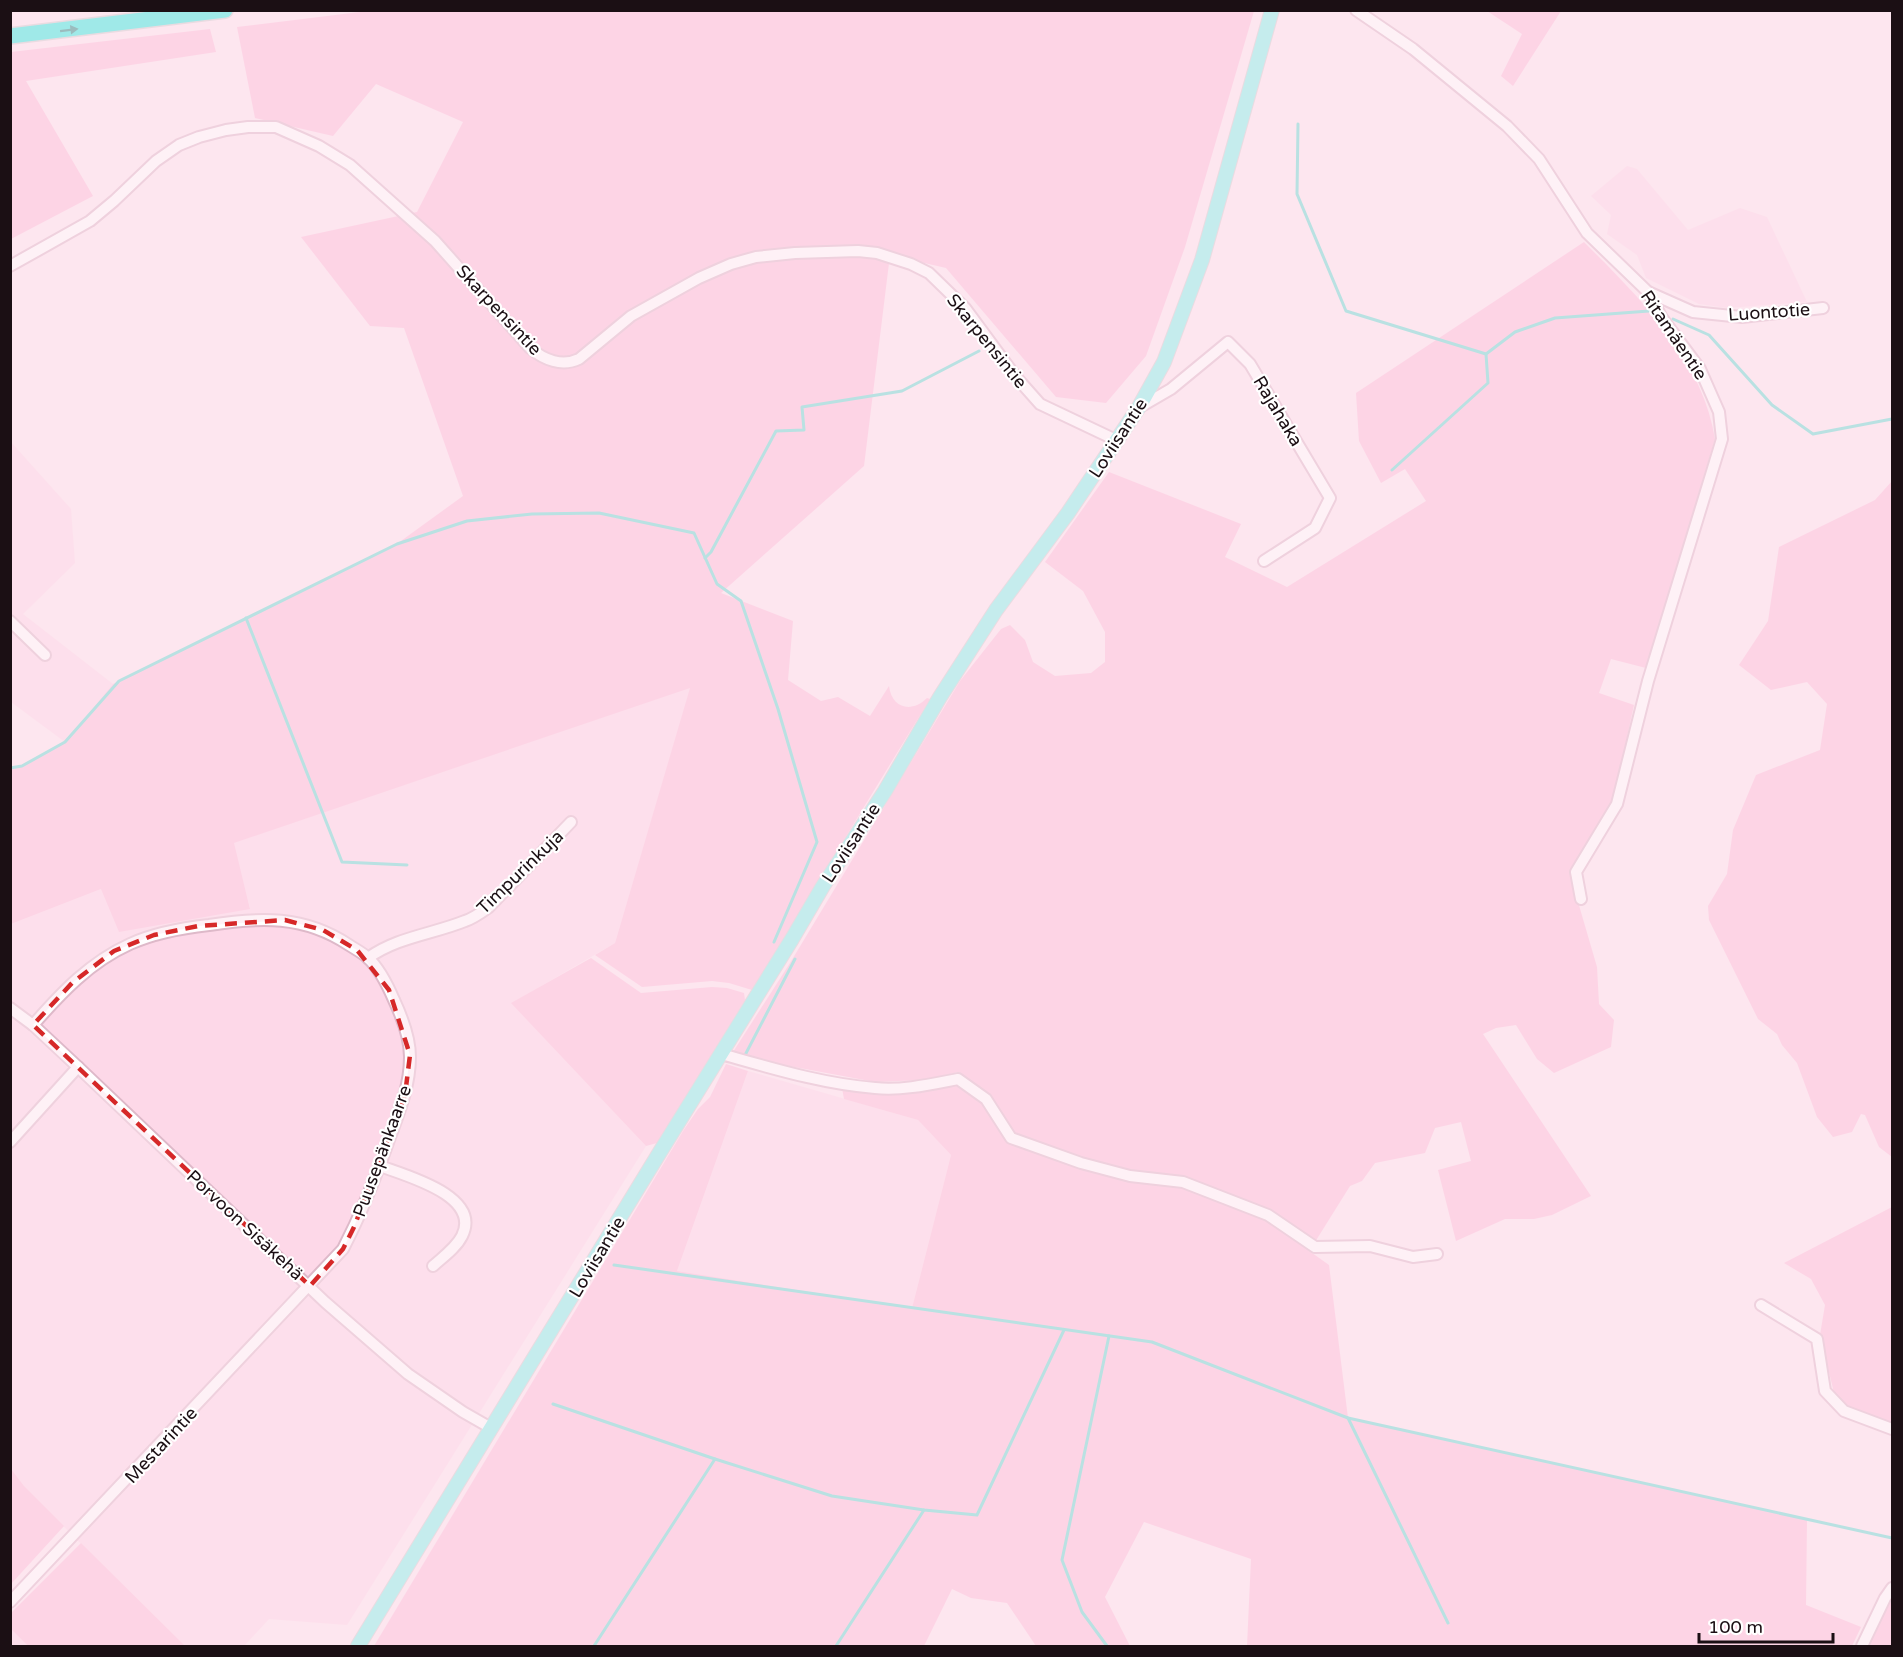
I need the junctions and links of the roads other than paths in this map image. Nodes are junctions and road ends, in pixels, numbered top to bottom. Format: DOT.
graph roads {
  1 [pos="225,10"];
  2 [pos="1272,10"];
  3 [pos="1356,10"];
  4 [pos="10,36"];
  5 [pos="10,266"];
  6 [pos="1648,292"];
  7 [pos="1823,308"];
  8 [pos="1139,407"];
  9 [pos="1118,441"];
  10 [pos="1264,561"];
  11 [pos="10,621"];
  12 [pos="45,655"];
  13 [pos="571,822"];
  14 [pos="1581,899"];
  15 [pos="368,958"];
  16 [pos="10,1008"];
  17 [pos="33,1025"];
  18 [pos="721,1054"];
  19 [pos="78,1067"];
  20 [pos="10,1142"];
  21 [pos="380,1166"];
  22 [pos="1437,1254"];
  23 [pos="433,1266"];
  24 [pos="310,1286"];
  25 [pos="1761,1305"];
  26 [pos="491,1428"];
  27 [pos="1893,1429"];
  28 [pos="1893,1588"];
  29 [pos="10,1602"];
  30 [pos="358,1647"];
  31 [pos="1862,1647"];
  4 -- 1 [label="highway, one-way"];
  2 -- 8 [label="main road, Loviisantie"];
  3 -- 6 [label="street, Ritamäentie"];
  5 -- 9 [label="street, Skarpensintie"];
  6 -- 7 [label="street, Luontotie"];
  6 -- 14 [label="street, Ritamäentie"];
  8 -- 9 [label="main road, Loviisantie"];
  8 -- 10 [label="street, Rajahaka"];
  9 -- 18 [label="main road, Loviisantie"];
  11 -- 12 [label="street"];
  13 -- 15 [label="street, Timpurinkuja"];
  15 -- 17 [label="street, Puusepänkaarre"];
  15 -- 21 [label="street, Puusepänkaarre"];
  16 -- 17 [label="street, Porvoon Sisäkehä"];
  17 -- 19 [label="street, Porvoon Sisäkehä"];
  18 -- 22 [label="street"];
  18 -- 26 [label="main road, Loviisantie"];
  19 -- 20 [label="street"];
  19 -- 24 [label="street, Porvoon Sisäkehä"];
  21 -- 23 [label="street"];
  21 -- 24 [label="street, Puusepänkaarre"];
  24 -- 26 [label="street, Porvoon Sisäkehä"];
  24 -- 29 [label="street, Mestarintie"];
  25 -- 27 [label="street"];
  26 -- 30 [label="main road, Loviisantie"];
  28 -- 31 [label="street"];
}
